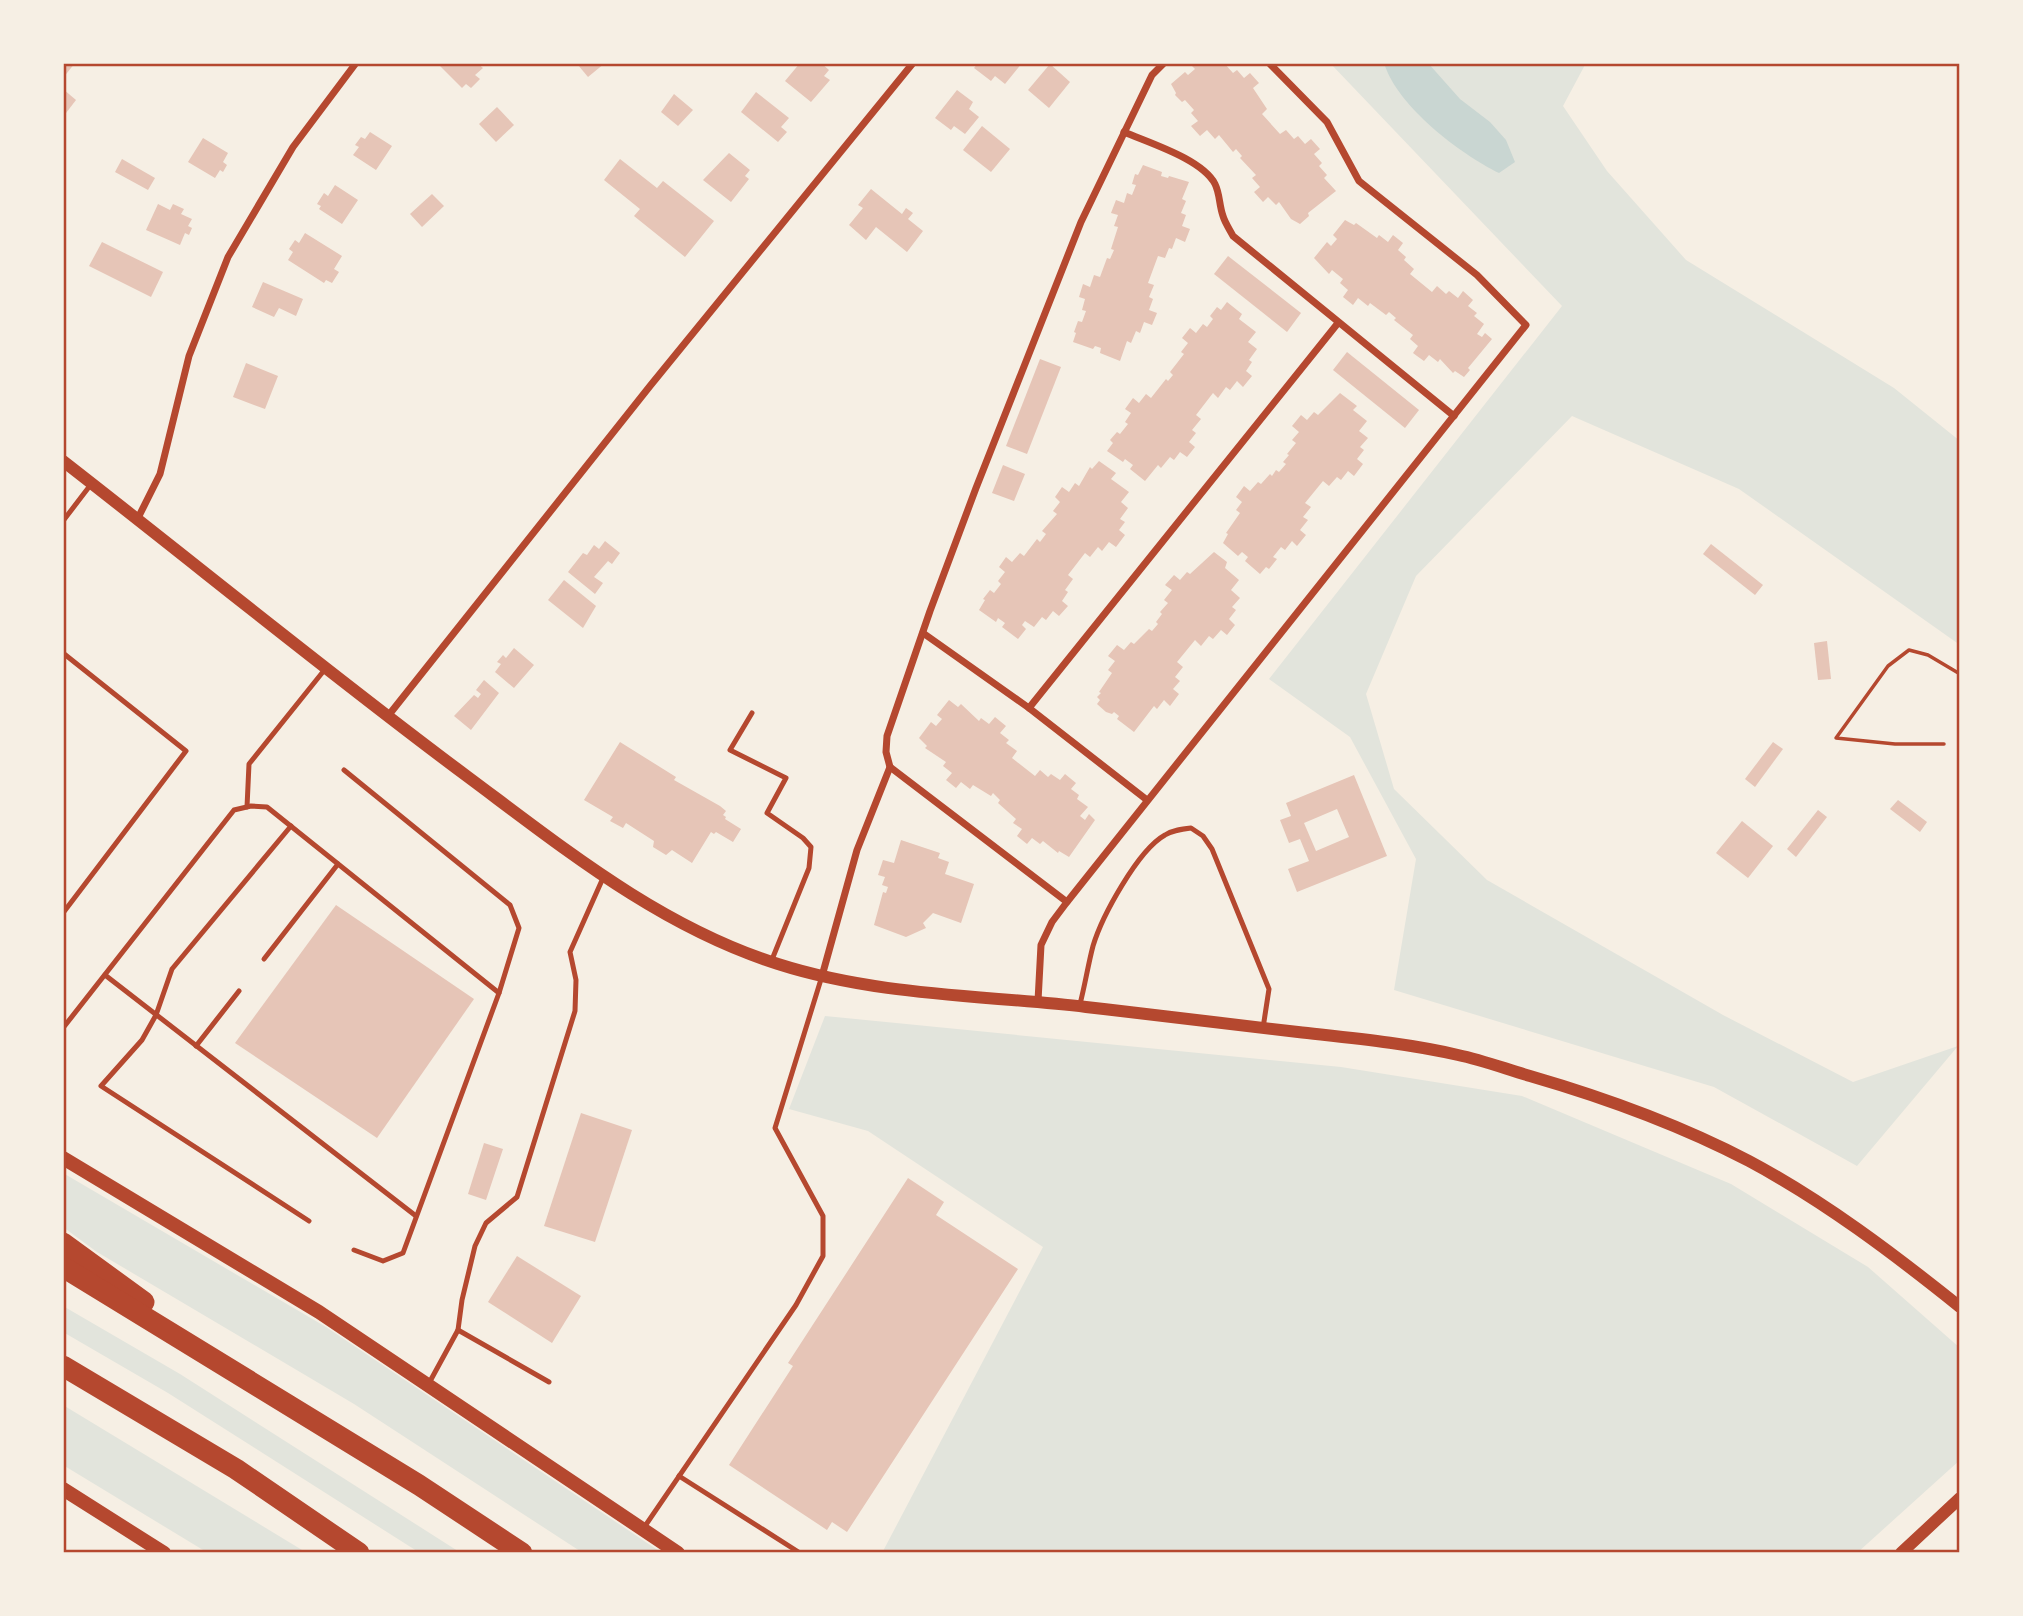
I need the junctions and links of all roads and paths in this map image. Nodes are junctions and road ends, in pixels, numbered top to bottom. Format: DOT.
graph roads {
  1 [pos="356,63"];
  2 [pos="913,63"];
  3 [pos="1164,63"];
  4 [pos="1269,63"];
  5 [pos="1124,132"];
  6 [pos="1338,323"];
  7 [pos="1454,415"];
  8 [pos="63,461"];
  9 [pos="92,483"];
  10 [pos="137,520"];
  11 [pos="63,521"];
  12 [pos="923,633"];
  13 [pos="63,653"];
  14 [pos="326,668"];
  15 [pos="1960,674"];
  16 [pos="1029,708"];
  17 [pos="752,713"];
  18 [pos="387,717"];
  19 [pos="1944,744"];
  20 [pos="890,767"];
  21 [pos="344,769"];
  22 [pos="1147,800"];
  23 [pos="247,807"];
  24 [pos="291,826"];
  25 [pos="338,864"];
  26 [pos="603,878"];
  27 [pos="1067,902"];
  28 [pos="63,913"];
  29 [pos="264,959"];
  30 [pos="771,962"];
  31 [pos="105,975"];
  32 [pos="822,976"];
  33 [pos="239,991"];
  34 [pos="499,993"];
  35 [pos="1038,1001"];
  36 [pos="1080,1006"];
  37 [pos="156,1015"];
  38 [pos="63,1028"];
  39 [pos="1263,1028"];
  40 [pos="196,1046"];
  41 [pos="63,1158"];
  42 [pos="416,1216"];
  43 [pos="309,1221"];
  44 [pos="63,1243"];
  45 [pos="354,1250"];
  46 [pos="63,1267"];
  47 [pos="1960,1307"];
  48 [pos="458,1330"];
  49 [pos="63,1366"];
  50 [pos="63,1375"];
  51 [pos="549,1382"];
  52 [pos="427,1386"];
  53 [pos="261,1388"];
  54 [pos="134,1407"];
  55 [pos="679,1476"];
  56 [pos="63,1489"];
  57 [pos="1960,1498"];
  58 [pos="643,1529"];
  59 [pos="164,1553"];
  60 [pos="359,1553"];
  61 [pos="522,1553"];
  62 [pos="678,1553"];
  63 [pos="800,1553"];
  64 [pos="1901,1553"];
  1 -- 10 [label="street"];
  2 -- 18 [label="street"];
  3 -- 5 [label="street"];
  4 -- 7 [label="street"];
  5 -- 6 [label="street"];
  5 -- 12 [label="street"];
  6 -- 7 [label="street"];
  6 -- 16 [label="street"];
  7 -- 22 [label="street"];
  8 -- 9 [label="street"];
  9 -- 10 [label="street"];
  9 -- 11 [label="lane"];
  10 -- 14 [label="street"];
  12 -- 16 [label="street"];
  12 -- 20 [label="street"];
  13 -- 28 [label="lane"];
  14 -- 18 [label="street"];
  14 -- 23 [label="lane"];
  15 -- 19 [label="path"];
  16 -- 22 [label="street"];
  17 -- 30 [label="lane"];
  18 -- 26 [label="street"];
  20 -- 27 [label="street"];
  20 -- 32 [label="street"];
  21 -- 34 [label="lane"];
  22 -- 27 [label="street"];
  23 -- 24 [label="lane"];
  23 -- 31 [label="lane"];
  24 -- 25 [label="lane"];
  24 -- 37 [label="lane"];
  25 -- 29 [label="lane"];
  25 -- 34 [label="lane"];
  26 -- 30 [label="street"];
  26 -- 48 [label="lane"];
  27 -- 35 [label="street"];
  30 -- 32 [label="street"];
  31 -- 37 [label="lane"];
  31 -- 38 [label="lane"];
  32 -- 35 [label="street"];
  32 -- 55 [label="lane"];
  33 -- 40 [label="lane"];
  34 -- 42 [label="lane"];
  35 -- 36 [label="street"];
  36 -- 39 [label="street"];
  36 -- 39 [label="lane"];
  37 -- 40 [label="lane"];
  37 -- 43 [label="lane"];
  39 -- 47 [label="street"];
  40 -- 42 [label="lane"];
  41 -- 52 [label="main road"];
  42 -- 45 [label="lane"];
  44 -- 53 [label="highway"];
  46 -- 53 [label="highway"];
  48 -- 51 [label="lane"];
  48 -- 52 [label="lane"];
  49 -- 54 [label="highway"];
  50 -- 54 [label="highway"];
  52 -- 58 [label="main road"];
  53 -- 61 [label="highway"];
  54 -- 60 [label="highway"];
  55 -- 58 [label="lane"];
  55 -- 63 [label="lane"];
  56 -- 59 [label="main road"];
  57 -- 64 [label="street"];
  58 -- 62 [label="main road"];
}
